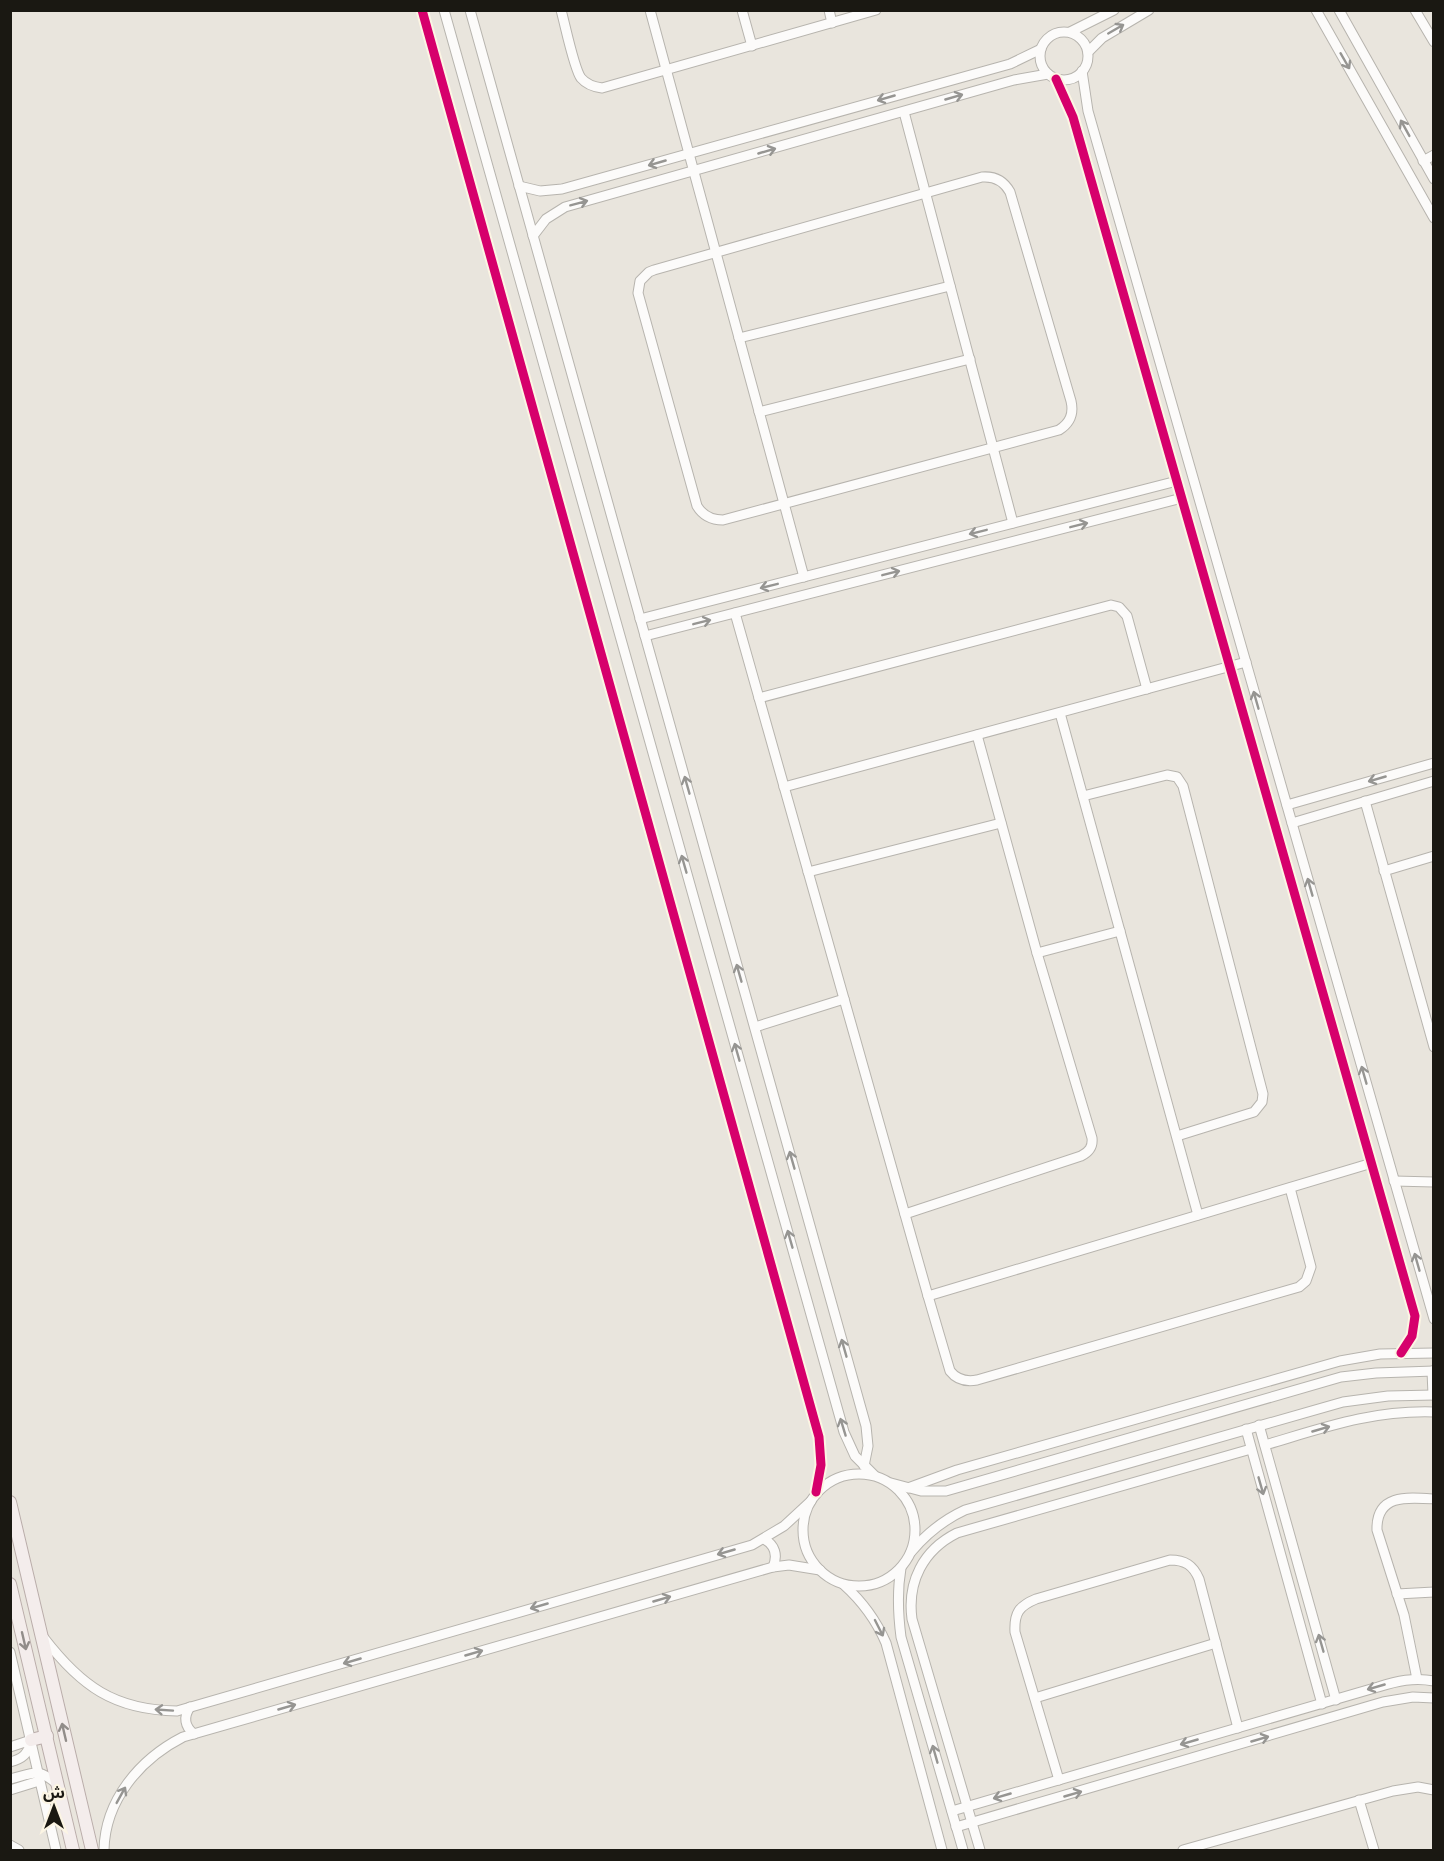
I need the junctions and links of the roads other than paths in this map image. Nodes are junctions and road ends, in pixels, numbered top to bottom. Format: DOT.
graph roads {
  1 [pos="422,10"];
  2 [pos="444,10"];
  3 [pos="470,10"];
  4 [pos="561,10"];
  5 [pos="650,10"];
  6 [pos="742,10"];
  7 [pos="829,10"];
  8 [pos="876,10"];
  9 [pos="1114,10"];
  10 [pos="1149,10"];
  11 [pos="1316,10"];
  12 [pos="1339,10"];
  13 [pos="1415,10"];
  14 [pos="832,23"];
  15 [pos="1070,32"];
  16 [pos="1434,42"];
  17 [pos="752,46"];
  18 [pos="1041,49"];
  19 [pos="1088,52"];
  20 [pos="666,69"];
  21 [pos="1082,71"];
  22 [pos="1052,76"];
  23 [pos="904,112"];
  24 [pos="688,153"];
  25 [pos="1434,155"];
  26 [pos="1423,161"];
  27 [pos="693,171"];
  28 [pos="1434,179"];
  29 [pos="519,186"];
  30 [pos="925,193"];
  31 [pos="1434,218"];
  32 [pos="533,236"];
  33 [pos="715,252"];
  34 [pos="950,286"];
  35 [pos="739,338"];
  36 [pos="970,359"];
  37 [pos="759,412"];
  38 [pos="993,448"];
  39 [pos="1177,481"];
  40 [pos="1182,498"];
  41 [pos="784,502"];
  42 [pos="1013,523"];
  43 [pos="804,577"];
  44 [pos="735,613"];
  45 [pos="640,619"];
  46 [pos="645,636"];
  47 [pos="1246,662"];
  48 [pos="1230,666"];
  49 [pos="1147,689"];
  50 [pos="759,698"];
  51 [pos="1060,712"];
  52 [pos="977,735"];
  53 [pos="1434,763"];
  54 [pos="1434,781"];
  55 [pos="784,788"];
  56 [pos="1083,796"];
  57 [pos="1365,801"];
  58 [pos="1287,806"];
  59 [pos="1001,823"];
  60 [pos="1292,823"];
  61 [pos="1434,856"];
  62 [pos="1384,871"];
  63 [pos="808,872"];
  64 [pos="1120,930"];
  65 [pos="1037,953"];
  66 [pos="844,999"];
  67 [pos="1430,1022"];
  68 [pos="755,1027"];
  69 [pos="1434,1047"];
  70 [pos="1177,1136"];
  71 [pos="1372,1163"];
  72 [pos="1394,1181"];
  73 [pos="1434,1182"];
  74 [pos="1290,1188"];
  75 [pos="905,1214"];
  76 [pos="1198,1215"];
  77 [pos="928,1296"];
  78 [pos="1434,1319"];
  79 [pos="1401,1353"];
  80 [pos="1434,1353"];
  81 [pos="1433,1371"];
  82 [pos="1433,1395"];
  83 [pos="1434,1412"];
  84 [pos="1259,1425"];
  85 [pos="1246,1429"];
  86 [pos="1264,1444"];
  87 [pos="1251,1449"];
  88 [pos="864,1466"];
  89 [pos="874,1475"];
  90 [pos="891,1482"];
  91 [pos="908,1488"];
  92 [pos="814,1497"];
  93 [pos="1434,1499"];
  94 [pos="10,1502"];
  95 [pos="764,1539"];
  96 [pos="911,1552"];
  97 [pos="773,1567"];
  98 [pos="901,1568"];
  99 [pos="820,1570"];
  100 [pos="842,1583"];
  101 [pos="10,1584"];
  102 [pos="1434,1592"];
  103 [pos="1397,1594"];
  104 [pos="41,1635"];
  105 [pos="1216,1643"];
  106 [pos="10,1652"];
  107 [pos="1418,1679"];
  108 [pos="1434,1681"];
  109 [pos="1035,1698"];
  110 [pos="1434,1698"];
  111 [pos="1336,1700"];
  112 [pos="1322,1704"];
  113 [pos="190,1707"];
  114 [pos="1278,1716"];
  115 [pos="1238,1728"];
  116 [pos="1283,1732"];
  117 [pos="194,1734"];
  118 [pos="47,1736"];
  119 [pos="31,1740"];
  120 [pos="10,1747"];
  121 [pos="10,1762"];
  122 [pos="38,1777"];
  123 [pos="10,1779"];
  124 [pos="1059,1780"];
  125 [pos="58,1785"];
  126 [pos="10,1790"];
  127 [pos="1434,1790"];
  128 [pos="1359,1800"];
  129 [pos="967,1806"];
  130 [pos="952,1810"];
  131 [pos="972,1823"];
  132 [pos="956,1827"];
  133 [pos="10,1845"];
  134 [pos="19,1851"];
  135 [pos="56,1851"];
  136 [pos="73,1851"];
  137 [pos="92,1851"];
  138 [pos="104,1851"];
  139 [pos="942,1851"];
  140 [pos="963,1851"];
  141 [pos="980,1851"];
  142 [pos="1183,1851"];
  143 [pos="1374,1851"];
  1 -- 92 [label="street"];
  88 -- 2 [label="street, one-way"];
  3 -- 29 [label="street"];
  4 -- 20 [label="street"];
  5 -- 20 [label="street"];
  6 -- 17 [label="street"];
  7 -- 14 [label="street"];
  8 -- 14 [label="street"];
  9 -- 15 [label="street"];
  19 -- 10 [label="street, one-way"];
  11 -- 31 [label="street, one-way"];
  26 -- 12 [label="street, one-way"];
  13 -- 16 [label="street"];
  14 -- 17 [label="street"];
  15 -- 18 [label="street"];
  15 -- 19 [label="street"];
  17 -- 20 [label="street"];
  18 -- 22 [label="street"];
  18 -- 24 [label="street, one-way"];
  19 -- 21 [label="street"];
  20 -- 24 [label="street"];
  21 -- 22 [label="street"];
  21 -- 47 [label="street"];
  23 -- 22 [label="street, one-way"];
  22 -- 39 [label="street"];
  27 -- 23 [label="street, one-way"];
  23 -- 30 [label="street"];
  24 -- 27 [label="street"];
  24 -- 29 [label="street, one-way"];
  25 -- 26 [label="street"];
  26 -- 28 [label="street"];
  32 -- 27 [label="street, one-way"];
  27 -- 33 [label="street"];
  29 -- 32 [label="street"];
  30 -- 33 [label="street"];
  30 -- 34 [label="street"];
  30 -- 38 [label="street"];
  32 -- 45 [label="street"];
  33 -- 35 [label="street"];
  33 -- 41 [label="street"];
  34 -- 35 [label="street"];
  34 -- 36 [label="street"];
  35 -- 37 [label="street"];
  36 -- 37 [label="street"];
  36 -- 38 [label="street"];
  37 -- 41 [label="street"];
  38 -- 41 [label="street"];
  38 -- 42 [label="street"];
  39 -- 40 [label="street"];
  39 -- 42 [label="street"];
  44 -- 40 [label="street, one-way"];
  40 -- 48 [label="street"];
  41 -- 43 [label="street"];
  42 -- 43 [label="street, one-way"];
  43 -- 45 [label="street, one-way"];
  46 -- 44 [label="street, one-way"];
  44 -- 50 [label="street"];
  45 -- 46 [label="street"];
  68 -- 46 [label="street, one-way"];
  47 -- 48 [label="street"];
  58 -- 47 [label="street, one-way"];
  48 -- 49 [label="street"];
  48 -- 71 [label="street"];
  49 -- 50 [label="street"];
  49 -- 51 [label="street"];
  50 -- 55 [label="street"];
  51 -- 52 [label="street"];
  51 -- 56 [label="street"];
  52 -- 55 [label="street"];
  52 -- 59 [label="street"];
  53 -- 58 [label="street, one-way"];
  54 -- 57 [label="street"];
  55 -- 63 [label="street"];
  56 -- 64 [label="street"];
  56 -- 70 [label="street"];
  57 -- 60 [label="street"];
  57 -- 62 [label="street"];
  58 -- 60 [label="street"];
  59 -- 63 [label="street"];
  59 -- 65 [label="street"];
  72 -- 60 [label="street, one-way"];
  61 -- 62 [label="street"];
  62 -- 67 [label="street"];
  63 -- 66 [label="street"];
  64 -- 65 [label="street"];
  64 -- 70 [label="street"];
  65 -- 75 [label="street"];
  66 -- 68 [label="street"];
  66 -- 75 [label="street"];
  67 -- 69 [label="street"];
  88 -- 68 [label="street, one-way"];
  70 -- 76 [label="street"];
  71 -- 74 [label="street"];
  71 -- 79 [label="street"];
  72 -- 73 [label="street"];
  78 -- 72 [label="street, one-way"];
  74 -- 76 [label="street"];
  74 -- 77 [label="street"];
  75 -- 77 [label="street"];
  76 -- 77 [label="street"];
  79 -- 80 [label="street"];
  79 -- 91 [label="street"];
  81 -- 82 [label="street"];
  81 -- 91 [label="street"];
  82 -- 84 [label="street"];
  86 -- 83 [label="street, one-way"];
  84 -- 85 [label="street"];
  84 -- 86 [label="street"];
  85 -- 87 [label="street"];
  85 -- 96 [label="street"];
  111 -- 86 [label="street, one-way"];
  87 -- 112 [label="street, one-way"];
  87 -- 129 [label="street"];
  88 -- 89 [label="street"];
  89 -- 90 [label="street"];
  89 -- 92 [label="street"];
  90 -- 91 [label="street"];
  90 -- 96 [label="street"];
  92 -- 95 [label="street"];
  92 -- 99 [label="street"];
  93 -- 103 [label="street"];
  94 -- 104 [label="main road"];
  95 -- 97 [label="street"];
  95 -- 113 [label="street, one-way"];
  96 -- 98 [label="street"];
  97 -- 99 [label="street"];
  117 -- 97 [label="street, one-way"];
  98 -- 100 [label="street"];
  130 -- 98 [label="street, one-way"];
  99 -- 100 [label="street"];
  100 -- 139 [label="street, one-way"];
  101 -- 118 [label="main road, one-way"];
  102 -- 103 [label="street"];
  103 -- 107 [label="street"];
  113 -- 104 [label="street, one-way"];
  137 -- 104 [label="main road, one-way"];
  105 -- 109 [label="street"];
  105 -- 109 [label="street"];
  105 -- 115 [label="street"];
  106 -- 119 [label="street"];
  107 -- 108 [label="street"];
  107 -- 111 [label="street, one-way"];
  109 -- 124 [label="street"];
  110 -- 116 [label="street"];
  111 -- 112 [label="street"];
  112 -- 114 [label="street"];
  113 -- 117 [label="street"];
  114 -- 115 [label="street"];
  114 -- 116 [label="street"];
  115 -- 124 [label="street, one-way"];
  131 -- 116 [label="street, one-way"];
  138 -- 117 [label="street, one-way"];
  118 -- 119 [label="main road"];
  118 -- 125 [label="main road"];
  119 -- 120 [label="street"];
  119 -- 121 [label="street"];
  119 -- 122 [label="street"];
  122 -- 123 [label="street"];
  122 -- 125 [label="street"];
  122 -- 126 [label="street"];
  122 -- 135 [label="street"];
  124 -- 129 [label="street, one-way"];
  125 -- 136 [label="main road"];
  127 -- 128 [label="street"];
  128 -- 142 [label="street"];
  128 -- 143 [label="street"];
  129 -- 130 [label="street"];
  129 -- 131 [label="street"];
  130 -- 132 [label="street"];
  131 -- 132 [label="street"];
  131 -- 141 [label="street"];
  132 -- 140 [label="street"];
  133 -- 134 [label="street"];
}
